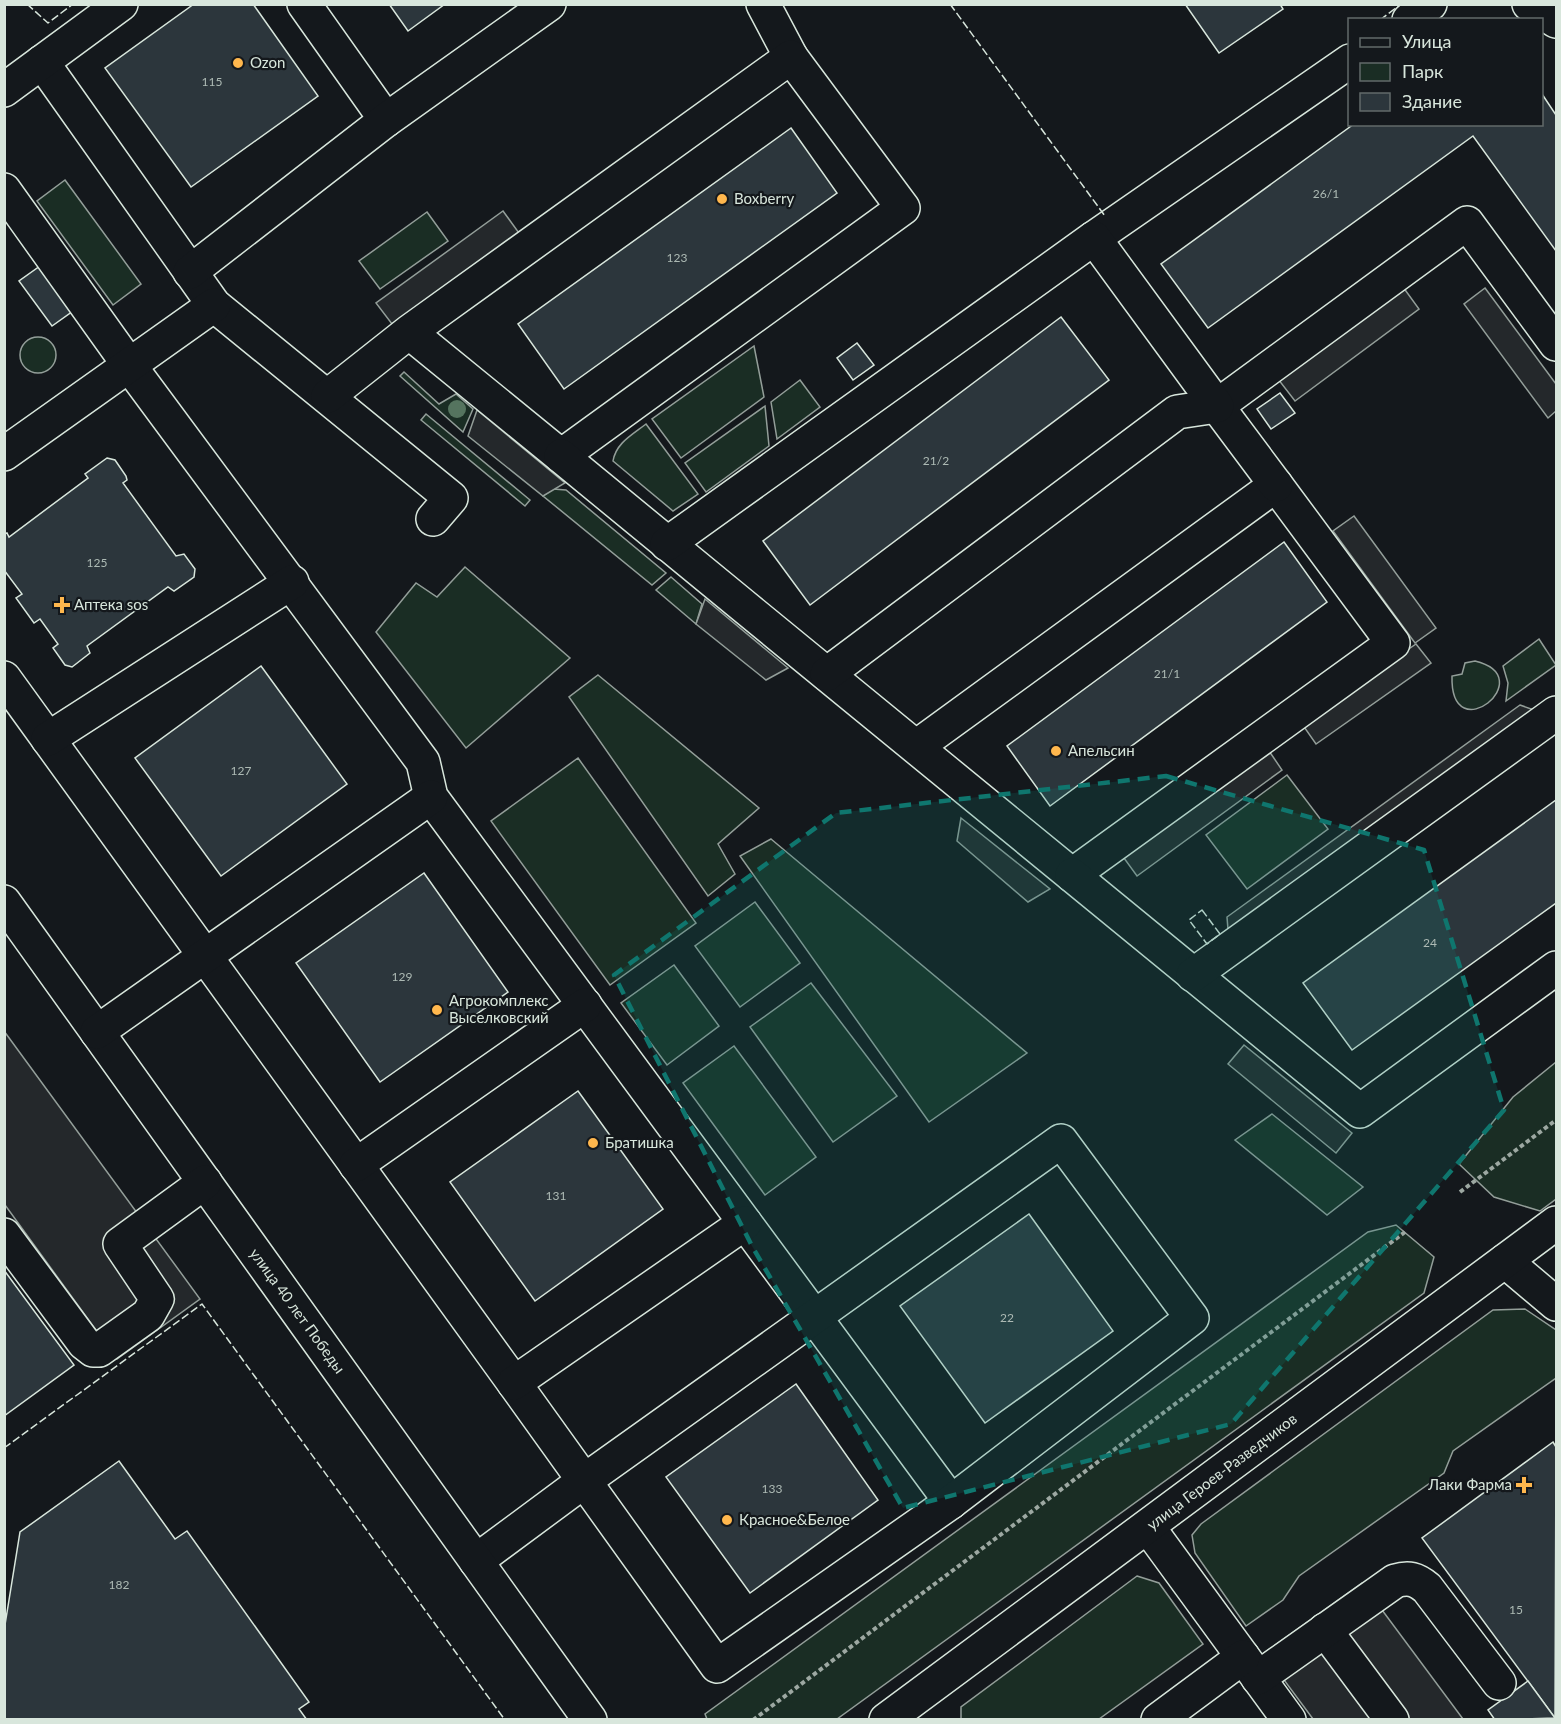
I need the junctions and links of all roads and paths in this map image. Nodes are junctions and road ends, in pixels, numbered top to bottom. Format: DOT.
graph roads {
  1 [pos="121,4"];
  2 [pos="304,4"];
  3 [pos="549,4"];
  4 [pos="763,4"];
  5 [pos="1431,4"];
  6 [pos="1529,4"];
  7 [pos="1412,18"];
  8 [pos="1557,21"];
  9 [pos="790,57"];
  10 [pos="42,62"];
  11 [pos="1348,62"];
  12 [pos="4,90"];
  13 [pos="386,120"];
  14 [pos="4,190"];
  15 [pos="1094,238"];
  16 [pos="190,272"];
  17 [pos="214,305"];
  18 [pos="409,332"];
  19 [pos="1557,344"];
  20 [pos="129,365"];
  21 [pos="328,396"];
  22 [pos="1217,406"];
  23 [pos="4,454"];
  24 [pos="561,456"];
  25 [pos="1276,485"];
  26 [pos="433,519"];
  27 [pos="667,544"];
  28 [pos="292,582"];
  29 [pos="827,674"];
  30 [pos="4,678"];
  31 [pos="1557,713"];
  32 [pos="48,739"];
  33 [pos="916,747"];
  34 [pos="431,797"];
  35 [pos="1072,875"];
  36 [pos="4,902"];
  37 [pos="204,954"];
  38 [pos="1557,968"];
  39 [pos="1193,975"];
  40 [pos="585,1005"];
  41 [pos="97,1032"];
  42 [pos="1557,1120"];
  43 [pos="356,1166"];
  44 [pos="205,1182"];
  45 [pos="1460,1192"];
  46 [pos="745,1223"];
  47 [pos="1557,1223"];
  48 [pos="1405,1232"];
  49 [pos="4,1235"];
  50 [pos="1505,1261"];
  51 [pos="1557,1304"];
  52 [pos="814,1317"];
  53 [pos="514,1383"];
  54 [pos="584,1481"];
  55 [pos="951,1502"];
  56 [pos="1148,1527"];
  57 [pos="476,1561"];
  58 [pos="1325,1630"];
  59 [pos="1251,1667"];
  60 [pos="1499,1683"];
  61 [pos="590,1719"];
  62 [pos="753,1719"];
  63 [pos="886,1719"];
  64 [pos="1158,1719"];
  65 [pos="1289,1719"];
  66 [pos="1392,1719"];
  1 -- 10 [label="street"];
  2 -- 13 [label="street"];
  3 -- 13 [label="street"];
  4 -- 9 [label="street"];
  5 -- 7 [label="street"];
  6 -- 8 [label="street"];
  9 -- 18 [label="street"];
  9 -- 24 [label="street"];
  10 -- 12 [label="street"];
  10 -- 16 [label="street"];
  11 -- 15 [label="street"];
  13 -- 16 [label="street"];
  14 -- 20 [label="street"];
  15 -- 22 [label="street"];
  15 -- 27 [label="street"];
  16 -- 17 [label="street"];
  17 -- 20 [label="street"];
  17 -- 21 [label="street"];
  18 -- 21 [label="street"];
  18 -- 24 [label="street"];
  19 -- 22 [label="street"];
  20 -- 23 [label="street"];
  20 -- 28 [label="street"];
  21 -- 26 [label="street"];
  22 -- 25 [label="street"];
  22 -- 29 [label="street"];
  24 -- 27 [label="street"];
  25 -- 33 [label="street"];
  25 -- 35 [label="street"];
  27 -- 29 [label="street"];
  28 -- 32 [label="street"];
  28 -- 34 [label="street"];
  29 -- 33 [label="street"];
  30 -- 32 [label="street"];
  31 -- 39 [label="street"];
  32 -- 37 [label="street"];
  33 -- 35 [label="street"];
  34 -- 37 [label="street"];
  34 -- 40 [label="street"];
  35 -- 39 [label="street"];
  36 -- 41 [label="street, улица 40 лет Победы"];
  37 -- 41 [label="street"];
  37 -- 43 [label="street"];
  38 -- 39 [label="street"];
  40 -- 43 [label="street"];
  40 -- 46 [label="street"];
  41 -- 44 [label="street, улица 40 лет Победы"];
  42 -- 45 [label="path"];
  43 -- 53 [label="street"];
  44 -- 49 [label="street"];
  44 -- 57 [label="street, улица 40 лет Победы"];
  46 -- 52 [label="street"];
  46 -- 53 [label="street"];
  47 -- 50 [label="street, улица Героев-Разведчиков"];
  48 -- 62 [label="path"];
  50 -- 51 [label="street"];
  50 -- 56 [label="street, улица Героев-Разведчиков"];
  52 -- 54 [label="street"];
  52 -- 55 [label="street"];
  52 -- 55 [label="street"];
  53 -- 54 [label="street"];
  54 -- 55 [label="street"];
  54 -- 57 [label="street"];
  56 -- 59 [label="street"];
  56 -- 63 [label="street, улица Героев-Разведчиков"];
  57 -- 61 [label="street, улица 40 лет Победы"];
  58 -- 59 [label="street"];
  58 -- 60 [label="street"];
  58 -- 66 [label="street"];
  59 -- 64 [label="street"];
  59 -- 65 [label="street"];
}
